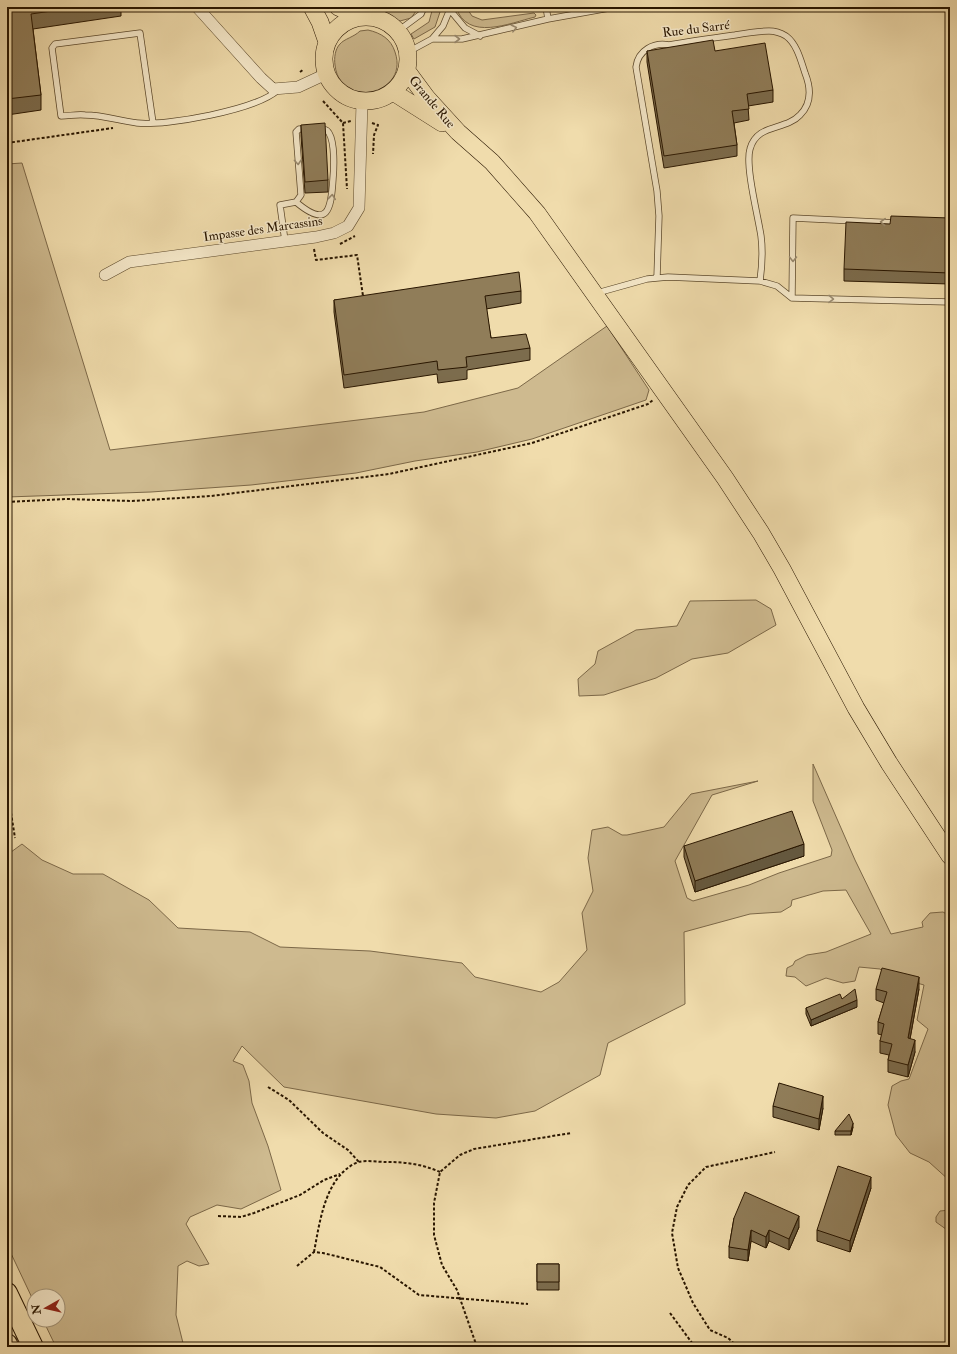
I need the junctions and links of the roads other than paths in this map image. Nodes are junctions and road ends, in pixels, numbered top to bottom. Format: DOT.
graph roads {
  1 [pos="197,7"];
  2 [pos="312,7"];
  3 [pos="338,7"];
  4 [pos="424,7"];
  5 [pos="546,7"];
  6 [pos="615,7"];
  7 [pos="450,9"];
  8 [pos="361,17"];
  9 [pos="548,19"];
  10 [pos="398,31"];
  11 [pos="481,36"];
  12 [pos="432,39"];
  13 [pos="327,42"];
  14 [pos="408,52"];
  15 [pos="407,71"];
  16 [pos="326,74"];
  17 [pos="278,90"];
  18 [pos="393,92"];
  19 [pos="362,102"];
  20 [pos="153,123"];
  21 [pos="458,132"];
  22 [pos="296,202"];
  23 [pos="903,223"];
  24 [pos="285,241"];
  25 [pos="104,275"];
  26 [pos="657,277"];
  27 [pos="760,282"];
  28 [pos="596,294"];
  29 [pos="792,298"];
  30 [pos="950,302"];
  31 [pos="950,856"];
  32 [pos="7,1293"];
  33 [pos="33,1347"];
  1 -- 17 [label="street"];
  2 -- 13 [label="main road"];
  3 -- 8 [label="main road"];
  4 -- 10 [label="lane"];
  5 -- 9 [label="lane"];
  6 -- 9 [label="lane"];
  7 -- 11 [label="lane"];
  7 -- 12 [label="lane"];
  8 -- 10 [label="main road"];
  8 -- 13 [label="main road"];
  11 -- 9 [label="lane, one-way"];
  10 -- 14 [label="main road"];
  12 -- 11 [label="lane, one-way"];
  12 -- 14 [label="lane"];
  13 -- 16 [label="main road"];
  14 -- 15 [label="main road"];
  15 -- 18 [label="main road"];
  15 -- 21 [label="main road, Grande Rue"];
  16 -- 17 [label="street"];
  16 -- 19 [label="main road"];
  17 -- 20 [label="lane"];
  18 -- 19 [label="main road"];
  18 -- 21 [label="main road, Grande Rue"];
  19 -- 24 [label="street, Impasse des Marcassins"];
  20 -- 20 [label="lane"];
  21 -- 28 [label="main road, Grande Rue"];
  22 -- 22 [label="lane, one-way"];
  22 -- 24 [label="lane"];
  23 -- 29 [label="lane, one-way"];
  24 -- 25 [label="street, Impasse des Marcassins"];
  26 -- 27 [label="lane"];
  26 -- 27 [label="lane, Rue du Sarré"];
  26 -- 28 [label="lane"];
  27 -- 29 [label="lane"];
  28 -- 31 [label="main road, Grande Rue"];
  29 -- 30 [label="lane, one-way"];
  32 -- 33 [label="highway"];
}
